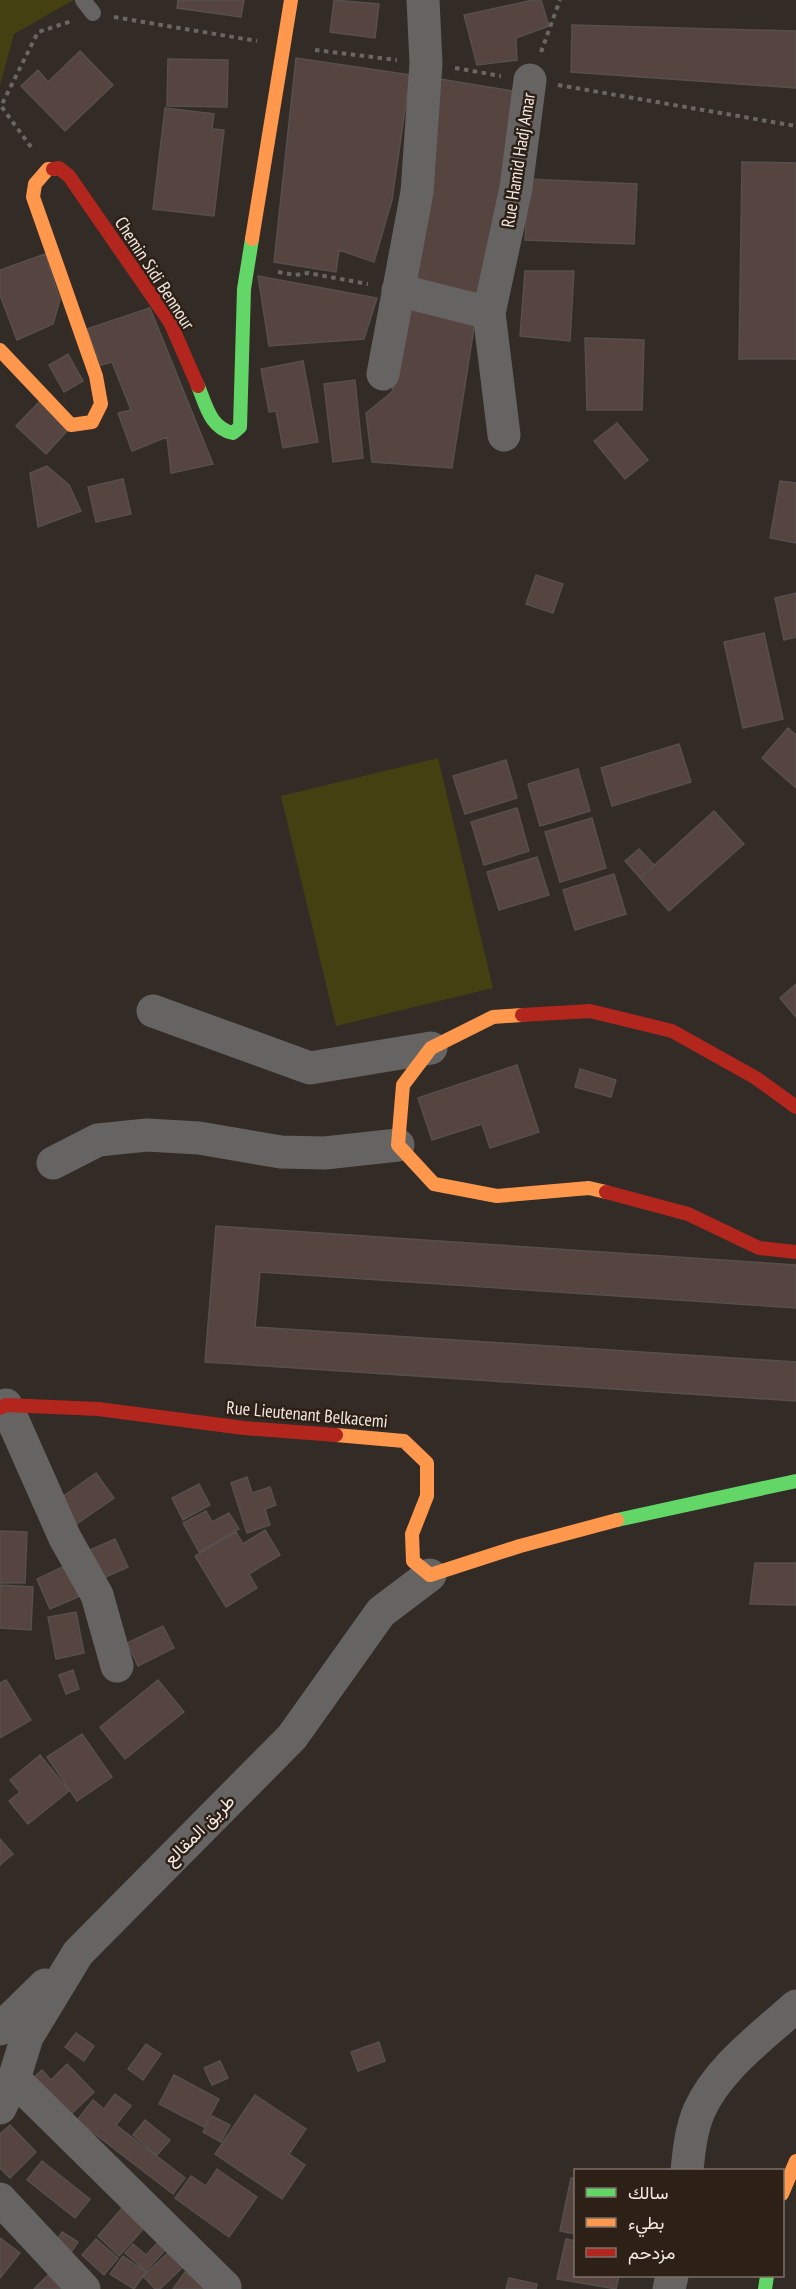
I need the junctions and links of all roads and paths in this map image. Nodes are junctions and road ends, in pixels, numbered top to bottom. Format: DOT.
graph roads {
  1 [pos="291,0"];
  2 [pos="423,0"];
  3 [pos="560,0"];
  4 [pos="88,7"];
  5 [pos="285,46"];
  6 [pos="426,63"];
  7 [pos="530,81"];
  8 [pos="796,126"];
  9 [pos="48,169"];
  10 [pos="250,256"];
  11 [pos="398,290"];
  12 [pos="489,313"];
  13 [pos="0,350"];
  14 [pos="383,374"];
  15 [pos="504,435"];
  16 [pos="153,1011"];
  17 [pos="431,1048"];
  18 [pos="796,1107"];
  19 [pos="398,1145"];
  20 [pos="53,1163"];
  21 [pos="796,1252"];
  22 [pos="3,1407"];
  23 [pos="796,1481"];
  24 [pos="430,1575"];
  25 [pos="117,1666"];
  26 [pos="78,1953"];
  27 [pos="796,2006"];
  28 [pos="0,2029"];
  29 [pos="7,2093"];
  30 [pos="796,2161"];
  31 [pos="687,2169"];
  32 [pos="784,2191"];
  33 [pos="0,2199"];
  34 [pos="225,2287"];
  35 [pos="84,2289"];
  1 -- 5 [label="main road, Chemin Sidi Bennour"];
  2 -- 6 [label="street"];
  3 -- 7 [label="path"];
  4 -- 5 [label="path"];
  4 -- 9 [label="path"];
  5 -- 6 [label="path"];
  5 -- 10 [label="main road, Chemin Sidi Bennour"];
  6 -- 7 [label="path"];
  6 -- 11 [label="street"];
  7 -- 8 [label="path, Rue Hamid Hadj Amar"];
  7 -- 12 [label="street, Rue Hamid Hadj Amar"];
  9 -- 10 [label="main road, Chemin Sidi Bennour"];
  9 -- 13 [label="main road"];
  10 -- 11 [label="path"];
  11 -- 12 [label="street"];
  11 -- 14 [label="street"];
  12 -- 15 [label="street, Rue Hamid Hadj Amar"];
  16 -- 17 [label="street"];
  17 -- 18 [label="main road"];
  17 -- 19 [label="main road"];
  19 -- 20 [label="street"];
  19 -- 21 [label="main road"];
  22 -- 24 [label="main road, Rue Lieutenant Belkacemi"];
  22 -- 25 [label="street"];
  23 -- 24 [label="main road"];
  24 -- 26 [label="street, طريق المقالع"];
  26 -- 28 [label="street"];
  26 -- 29 [label="street, طريق المقالع"];
  27 -- 31 [label="street"];
  29 -- 34 [label="street"];
  30 -- 32 [label="main road"];
  33 -- 35 [label="street"];
}
